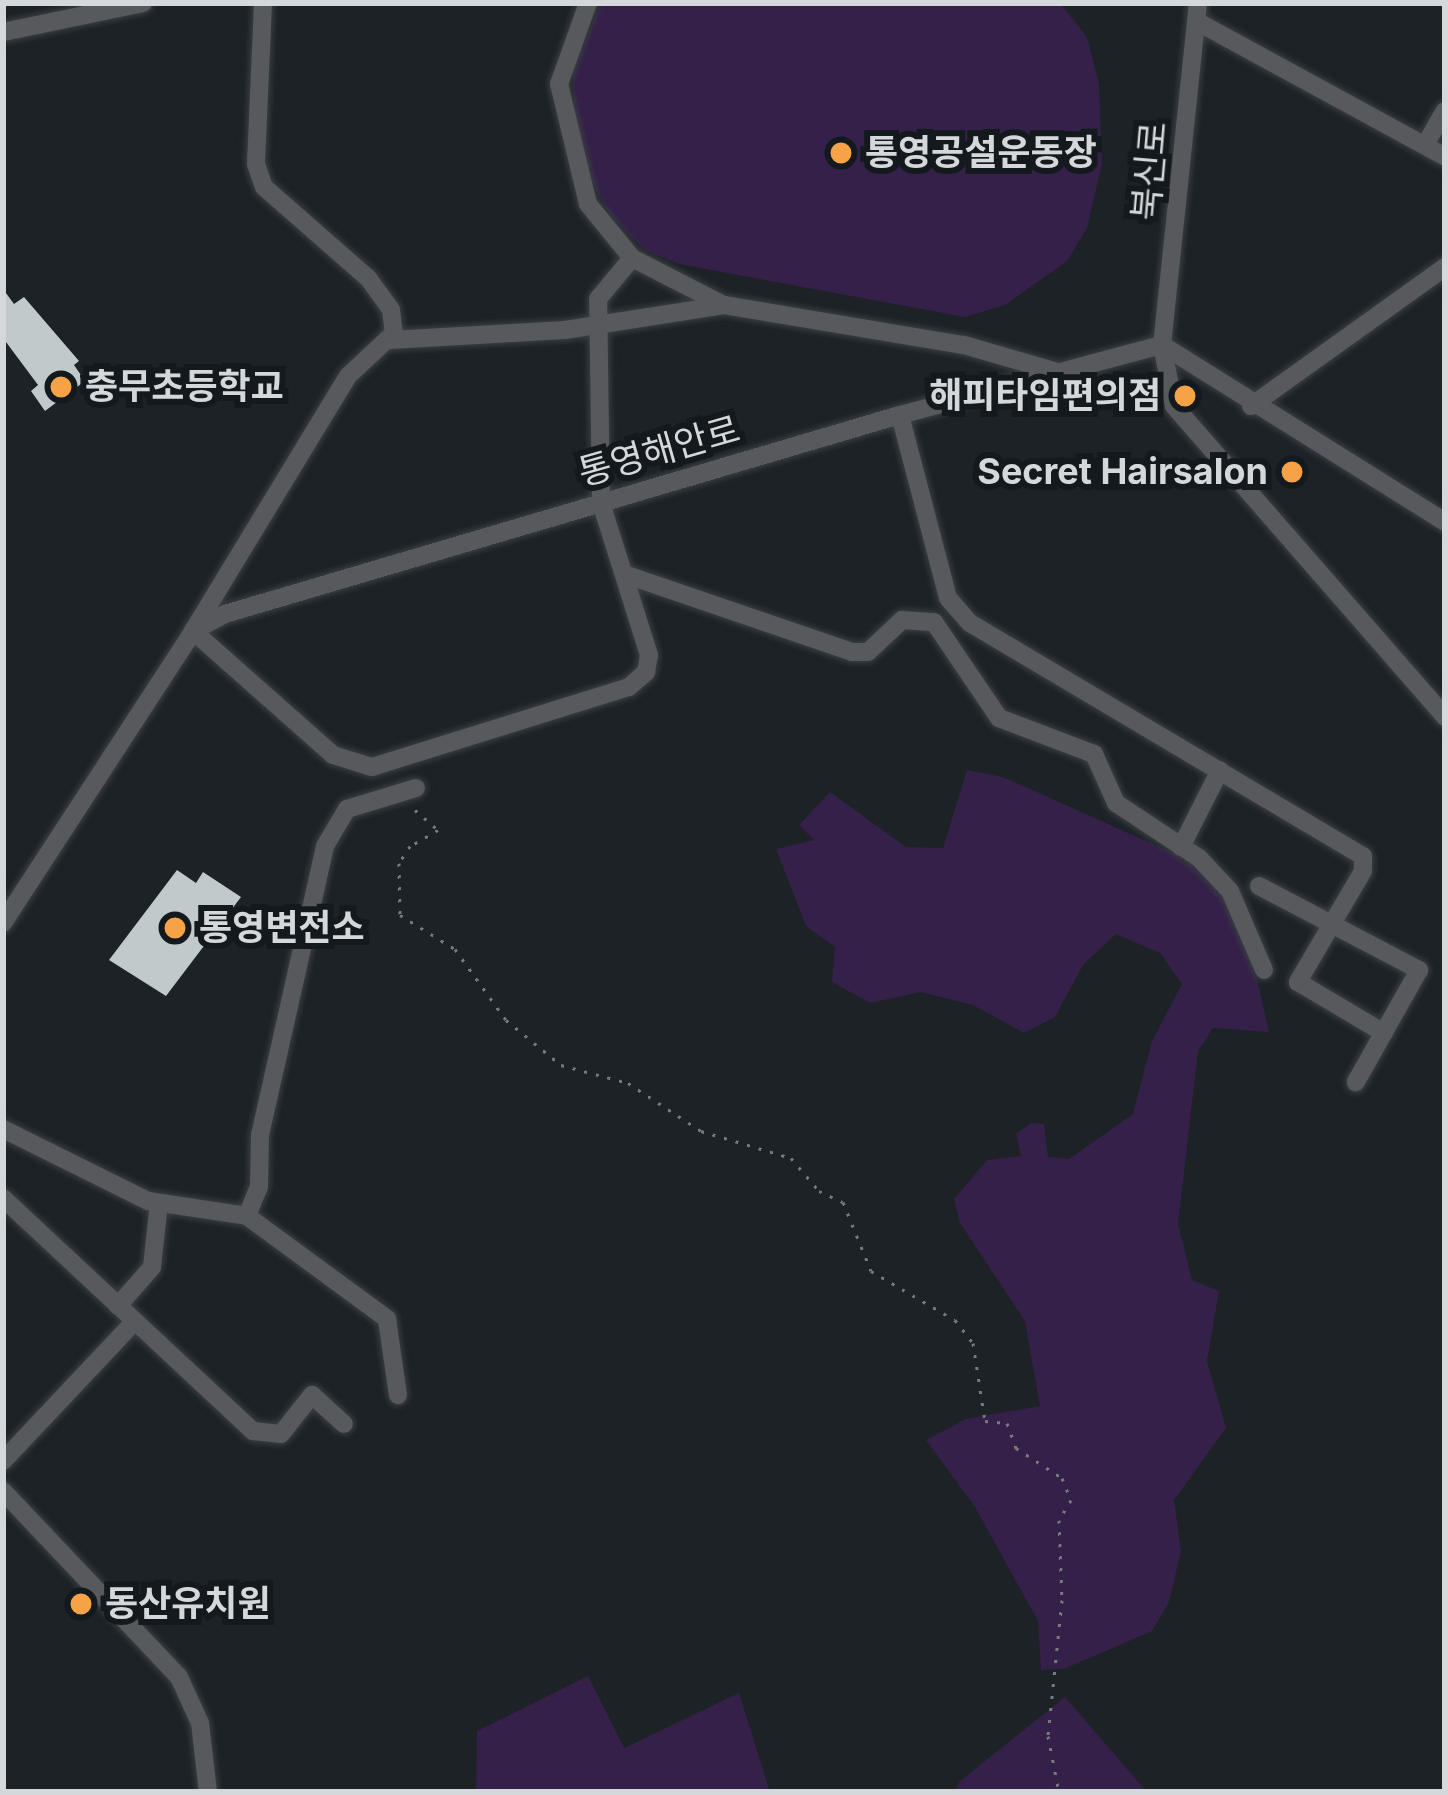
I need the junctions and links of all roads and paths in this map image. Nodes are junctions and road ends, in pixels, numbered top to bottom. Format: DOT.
graph roads {
  1 [pos="143,3"];
  2 [pos="263,3"];
  3 [pos="588,3"];
  4 [pos="1197,12"];
  5 [pos="3,32"];
  6 [pos="1445,111"];
  7 [pos="1425,145"];
  8 [pos="1445,158"];
  9 [pos="632,258"];
  10 [pos="1445,267"];
  11 [pos="724,305"];
  12 [pos="598,325"];
  13 [pos="391,340"];
  14 [pos="1162,345"];
  15 [pos="1058,373"];
  16 [pos="1251,406"];
  17 [pos="900,416"];
  18 [pos="601,502"];
  19 [pos="1445,522"];
  20 [pos="623,574"];
  21 [pos="193,631"];
  22 [pos="1445,717"];
  23 [pos="1220,770"];
  24 [pos="416,788"];
  25 [pos="396,794"];
  26 [pos="1181,847"];
  27 [pos="1259,886"];
  28 [pos="3,923"];
  29 [pos="1333,923"];
  30 [pos="1264,970"];
  31 [pos="1384,1034"];
  32 [pos="1356,1082"];
  33 [pos="3,1129"];
  34 [pos="3,1198"];
  35 [pos="159,1203"];
  36 [pos="247,1216"];
  37 [pos="118,1306"];
  38 [pos="135,1322"];
  39 [pos="398,1395"];
  40 [pos="344,1424"];
  41 [pos="3,1461"];
  42 [pos="3,1490"];
  43 [pos="208,1792"];
  44 [pos="1059,1792"];
  1 -- 5 [label="street"];
  2 -- 13 [label="street"];
  3 -- 9 [label="street"];
  4 -- 7 [label="street"];
  4 -- 14 [label="street, 북신로"];
  6 -- 7 [label="street"];
  7 -- 8 [label="street"];
  9 -- 11 [label="street"];
  9 -- 12 [label="street"];
  10 -- 16 [label="street"];
  11 -- 12 [label="street"];
  11 -- 15 [label="street"];
  12 -- 13 [label="street"];
  12 -- 18 [label="street"];
  13 -- 21 [label="street"];
  14 -- 15 [label="street, 통영해안로"];
  14 -- 16 [label="street"];
  14 -- 22 [label="street, 북신로"];
  15 -- 17 [label="street, 통영해안로"];
  16 -- 19 [label="street"];
  17 -- 18 [label="street, 통영해안로"];
  17 -- 23 [label="street"];
  18 -- 20 [label="street"];
  18 -- 21 [label="street, 통영해안로"];
  20 -- 21 [label="street"];
  20 -- 26 [label="street"];
  21 -- 28 [label="street"];
  23 -- 26 [label="street"];
  23 -- 29 [label="street"];
  24 -- 25 [label="street"];
  25 -- 36 [label="street"];
  25 -- 44 [label="path"];
  26 -- 30 [label="street"];
  27 -- 29 [label="street"];
  29 -- 31 [label="street"];
  29 -- 31 [label="street"];
  31 -- 32 [label="street"];
  33 -- 35 [label="street"];
  34 -- 37 [label="street"];
  35 -- 36 [label="street"];
  35 -- 37 [label="street"];
  36 -- 39 [label="street"];
  37 -- 38 [label="street"];
  38 -- 40 [label="street"];
  38 -- 41 [label="street"];
  42 -- 43 [label="street"];
}
